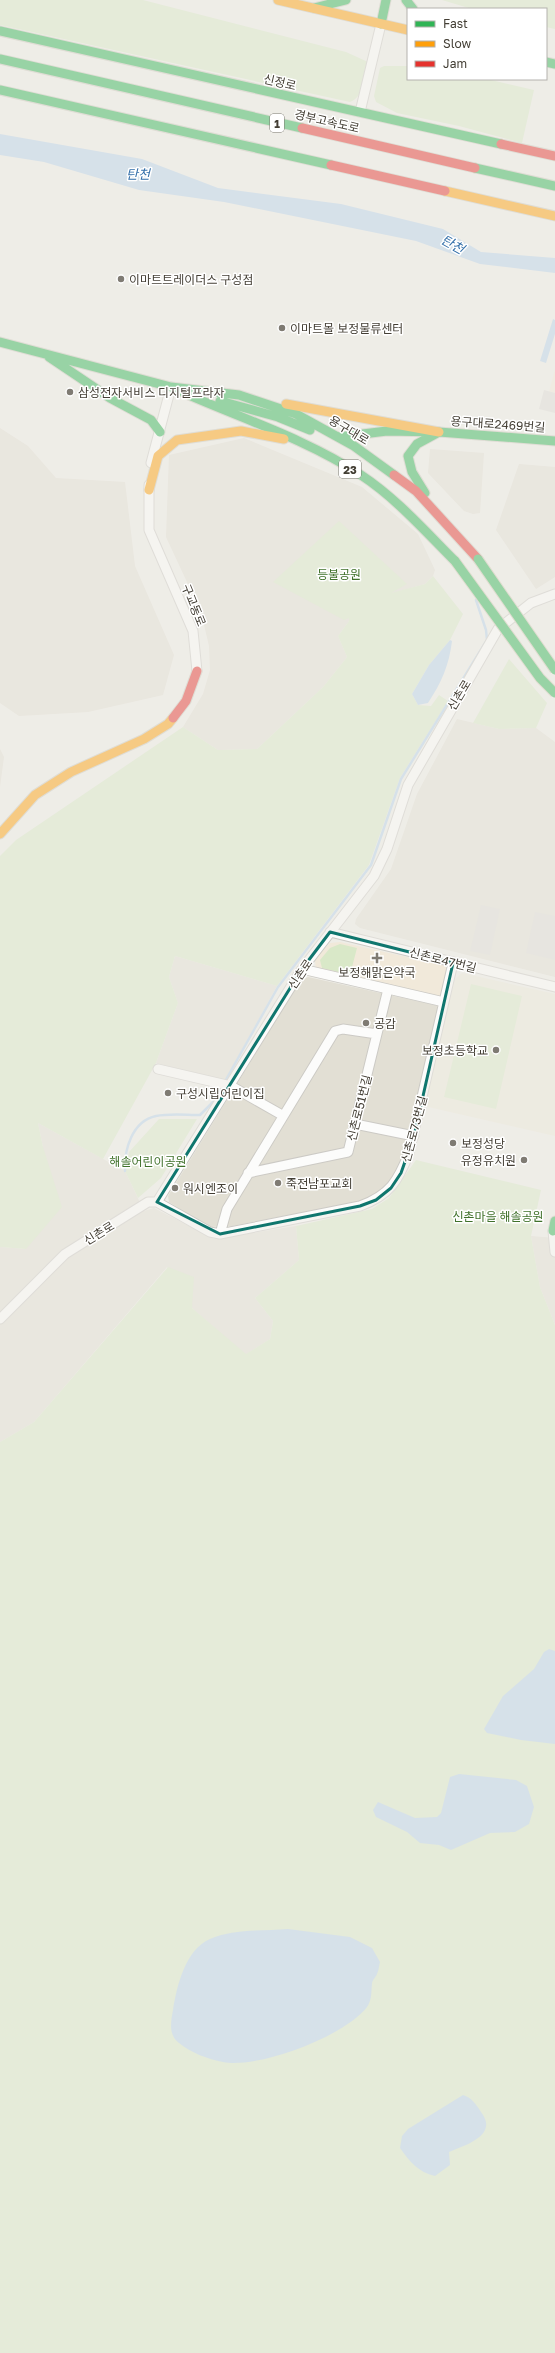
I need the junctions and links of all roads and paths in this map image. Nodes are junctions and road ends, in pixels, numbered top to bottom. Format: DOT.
graph roads {
  1 [pos="278,0"];
  2 [pos="346,0"];
  3 [pos="386,0"];
  4 [pos="406,0"];
  5 [pos="412,8"];
  6 [pos="313,9"];
  7 [pos="381,24"];
  8 [pos="407,30"];
  9 [pos="0,31"];
  10 [pos="0,59"];
  11 [pos="0,90"];
  12 [pos="360,112"];
  13 [pos="555,156"];
  14 [pos="555,186"];
  15 [pos="555,216"];
  16 [pos="0,342"];
  17 [pos="44,353"];
  18 [pos="171,387"];
  19 [pos="239,395"];
  20 [pos="223,410"];
  21 [pos="160,432"];
  22 [pos="439,432"];
  23 [pos="338,437"];
  24 [pos="294,440"];
  25 [pos="555,441"];
  26 [pos="149,490"];
  27 [pos="440,515"];
  28 [pos="555,594"];
  29 [pos="555,670"];
  30 [pos="197,671"];
  31 [pos="555,694"];
  32 [pos="0,834"];
  33 [pos="330,932"];
  34 [pos="453,963"];
  35 [pos="302,969"];
  36 [pos="555,987"];
  37 [pos="388,989"];
  38 [pos="444,1002"];
  39 [pos="377,1034"];
  40 [pos="158,1069"];
  41 [pos="231,1086"];
  42 [pos="282,1115"];
  43 [pos="355,1124"];
  44 [pos="414,1136"];
  45 [pos="248,1173"];
  46 [pos="157,1202"];
  47 [pos="555,1221"];
  48 [pos="553,1231"];
  49 [pos="220,1234"];
  50 [pos="555,1252"];
  51 [pos="0,1319"];
  1 -- 6 [label="main road"];
  2 -- 6 [label="main road"];
  3 -- 7 [label="main road"];
  4 -- 5 [label="main road"];
  6 -- 7 [label="main road"];
  7 -- 8 [label="main road"];
  7 -- 12 [label="street"];
  9 -- 12 [label="main road, 신정로"];
  10 -- 14 [label="main road, 경부고속도로 / 1"];
  11 -- 15 [label="main road"];
  12 -- 13 [label="main road, 신정로"];
  16 -- 17 [label="main road, 용구대로 / 23"];
  17 -- 18 [label="main road, 용구대로 / 23"];
  17 -- 21 [label="main road"];
  18 -- 19 [label="main road, 용구대로 / 23"];
  18 -- 20 [label="main road, 용구대로 / 23"];
  18 -- 21 [label="street, 구교동로"];
  18 -- 23 [label="main road"];
  19 -- 22 [label="main road"];
  19 -- 23 [label="main road, 용구대로 / 23"];
  20 -- 23 [label="main road"];
  20 -- 24 [label="main road, 용구대로 / 23"];
  21 -- 26 [label="street, 구교동로"];
  22 -- 23 [label="main road"];
  22 -- 25 [label="main road, 용구대로2469번길"];
  22 -- 27 [label="main road"];
  23 -- 27 [label="main road, 용구대로 / 23"];
  24 -- 26 [label="main road"];
  24 -- 31 [label="main road, 용구대로 / 23, bridge"];
  26 -- 30 [label="street, 구교동로"];
  27 -- 29 [label="main road, 용구대로 / 23, bridge"];
  28 -- 33 [label="street, 신촌로"];
  30 -- 32 [label="main road, 구교동로"];
  33 -- 34 [label="street, 신촌로47번길"];
  33 -- 35 [label="street, 신촌로"];
  34 -- 36 [label="street, 신촌로47번길"];
  34 -- 38 [label="street, 신촌로73번길"];
  35 -- 37 [label="street"];
  35 -- 41 [label="street, 신촌로"];
  37 -- 38 [label="street"];
  37 -- 39 [label="street, 신촌로51번길"];
  38 -- 44 [label="street, 신촌로73번길"];
  39 -- 42 [label="street"];
  39 -- 43 [label="street, 신촌로51번길"];
  40 -- 41 [label="street"];
  41 -- 42 [label="street"];
  41 -- 46 [label="street, 신촌로"];
  42 -- 45 [label="street"];
  43 -- 44 [label="street"];
  43 -- 45 [label="street, 신촌로51번길"];
  44 -- 49 [label="street, 신촌로73번길"];
  45 -- 49 [label="street"];
  46 -- 49 [label="street"];
  46 -- 51 [label="street, 신촌로"];
  47 -- 48 [label="main road"];
  48 -- 50 [label="street"];
}
